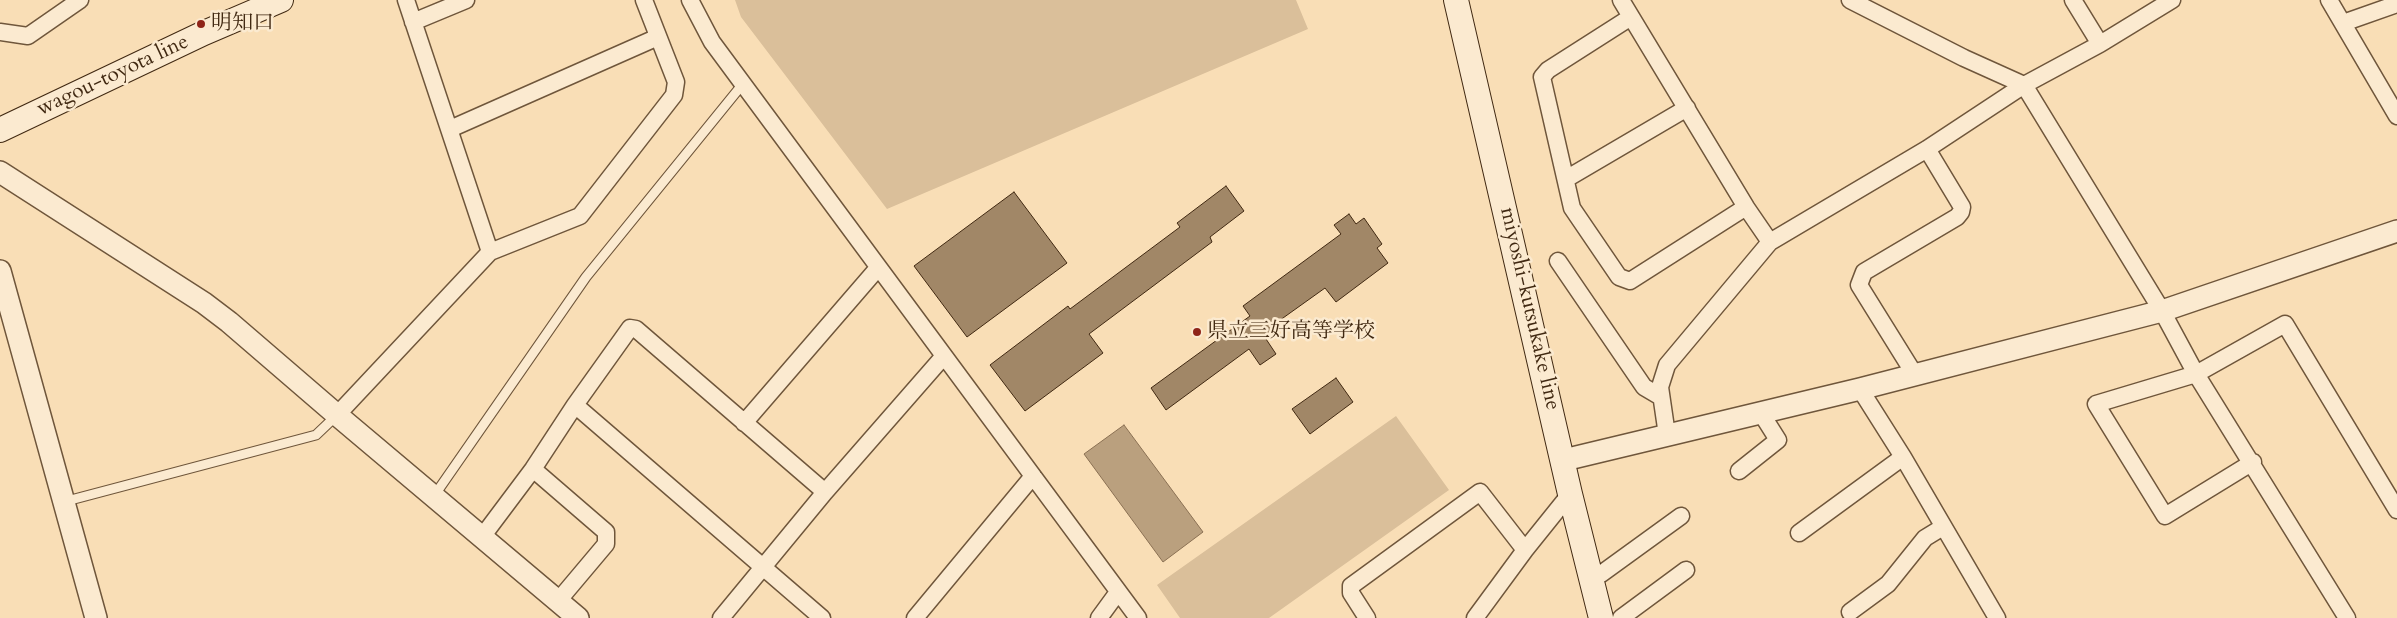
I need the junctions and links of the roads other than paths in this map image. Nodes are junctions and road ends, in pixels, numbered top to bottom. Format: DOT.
graph roads {
  1 [pos="80,0"];
  2 [pos="281,0"];
  3 [pos="406,0"];
  4 [pos="466,0"];
  5 [pos="644,0"];
  6 [pos="690,0"];
  7 [pos="1456,0"];
  8 [pos="1621,0"];
  9 [pos="1850,0"];
  10 [pos="2073,0"];
  11 [pos="2172,0"];
  12 [pos="2329,0"];
  13 [pos="2397,4"];
  14 [pos="1631,18"];
  15 [pos="413,22"];
  16 [pos="2344,23"];
  17 [pos="0,32"];
  18 [pos="658,37"];
  19 [pos="2100,44"];
  20 [pos="742,85"];
  21 [pos="2024,85"];
  22 [pos="1687,108"];
  23 [pos="2396,111"];
  24 [pos="450,129"];
  25 [pos="0,130"];
  26 [pos="1927,149"];
  27 [pos="0,172"];
  28 [pos="1566,179"];
  29 [pos="1746,207"];
  30 [pos="2397,232"];
  31 [pos="1770,242"];
  32 [pos="490,252"];
  33 [pos="1558,260"];
  34 [pos="877,269"];
  35 [pos="0,271"];
  36 [pos="2162,311"];
  37 [pos="943,357"];
  38 [pos="2196,374"];
  39 [pos="1914,375"];
  40 [pos="1860,389"];
  41 [pos="1661,397"];
  42 [pos="575,405"];
  43 [pos="1761,413"];
  44 [pos="336,415"];
  45 [pos="744,423"];
  46 [pos="1667,435"];
  47 [pos="1903,457"];
  48 [pos="1564,460"];
  49 [pos="2252,462"];
  50 [pos="533,469"];
  51 [pos="1738,471"];
  52 [pos="1033,476"];
  53 [pos="825,492"];
  54 [pos="1570,494"];
  55 [pos="434,496"];
  56 [pos="63,502"];
  57 [pos="2397,510"];
  58 [pos="1681,516"];
  59 [pos="1943,527"];
  60 [pos="1799,533"];
  61 [pos="482,537"];
  62 [pos="1525,550"];
  63 [pos="762,568"];
  64 [pos="1686,570"];
  65 [pos="1591,575"];
  66 [pos="1118,592"];
  67 [pos="558,601"];
  68 [pos="1850,612"];
  69 [pos="96,618"];
  70 [pos="578,618"];
  71 [pos="721,618"];
  72 [pos="822,618"];
  73 [pos="915,618"];
  74 [pos="1099,618"];
  75 [pos="1138,618"];
  76 [pos="1367,618"];
  77 [pos="1475,618"];
  78 [pos="1601,618"];
  79 [pos="1621,618"];
  80 [pos="1997,618"];
  81 [pos="2347,618"];
  1 -- 17 [label="street"];
  2 -- 25 [label="main road, wagou-toyota line"];
  3 -- 15 [label="street"];
  4 -- 15 [label="street"];
  5 -- 18 [label="street"];
  6 -- 20 [label="street"];
  7 -- 48 [label="main road, miyoshi-kutsukake line"];
  8 -- 14 [label="street"];
  9 -- 21 [label="street"];
  10 -- 19 [label="street"];
  11 -- 19 [label="street"];
  12 -- 16 [label="street"];
  13 -- 16 [label="street"];
  14 -- 22 [label="street"];
  14 -- 28 [label="street"];
  15 -- 24 [label="street"];
  16 -- 23 [label="street"];
  18 -- 24 [label="street"];
  18 -- 32 [label="street"];
  19 -- 21 [label="street"];
  20 -- 34 [label="street"];
  20 -- 55 [label="lane"];
  21 -- 26 [label="street"];
  21 -- 36 [label="street"];
  22 -- 28 [label="street"];
  22 -- 29 [label="street"];
  24 -- 32 [label="street"];
  26 -- 31 [label="street"];
  26 -- 39 [label="street"];
  27 -- 44 [label="street"];
  28 -- 29 [label="street"];
  29 -- 31 [label="street"];
  30 -- 36 [label="street"];
  31 -- 41 [label="street"];
  32 -- 44 [label="street"];
  33 -- 41 [label="street"];
  34 -- 37 [label="street"];
  34 -- 45 [label="street"];
  35 -- 56 [label="street"];
  36 -- 38 [label="street"];
  36 -- 39 [label="street"];
  37 -- 52 [label="street"];
  37 -- 53 [label="street"];
  38 -- 49 [label="street"];
  38 -- 49 [label="street"];
  38 -- 57 [label="street"];
  39 -- 40 [label="street"];
  40 -- 43 [label="street"];
  40 -- 47 [label="street"];
  41 -- 46 [label="street"];
  42 -- 45 [label="street"];
  42 -- 50 [label="street"];
  42 -- 63 [label="street"];
  43 -- 46 [label="street"];
  43 -- 51 [label="street"];
  44 -- 55 [label="street"];
  44 -- 56 [label="lane"];
  45 -- 53 [label="street"];
  46 -- 48 [label="street"];
  47 -- 59 [label="street"];
  47 -- 60 [label="street"];
  48 -- 54 [label="main road, miyoshi-kutsukake line"];
  49 -- 81 [label="street"];
  50 -- 61 [label="street"];
  50 -- 67 [label="street"];
  52 -- 66 [label="street"];
  52 -- 73 [label="street"];
  53 -- 63 [label="street"];
  54 -- 62 [label="street"];
  54 -- 65 [label="main road, miyoshi-kutsukake line"];
  55 -- 61 [label="street"];
  56 -- 69 [label="street"];
  58 -- 65 [label="street"];
  59 -- 68 [label="street"];
  59 -- 80 [label="street"];
  61 -- 67 [label="street"];
  62 -- 76 [label="street"];
  62 -- 77 [label="street"];
  63 -- 71 [label="street"];
  63 -- 72 [label="street"];
  64 -- 79 [label="street"];
  65 -- 78 [label="main road, miyoshi-kutsukake line"];
  66 -- 74 [label="street"];
  66 -- 75 [label="street"];
  67 -- 70 [label="street"];
}
